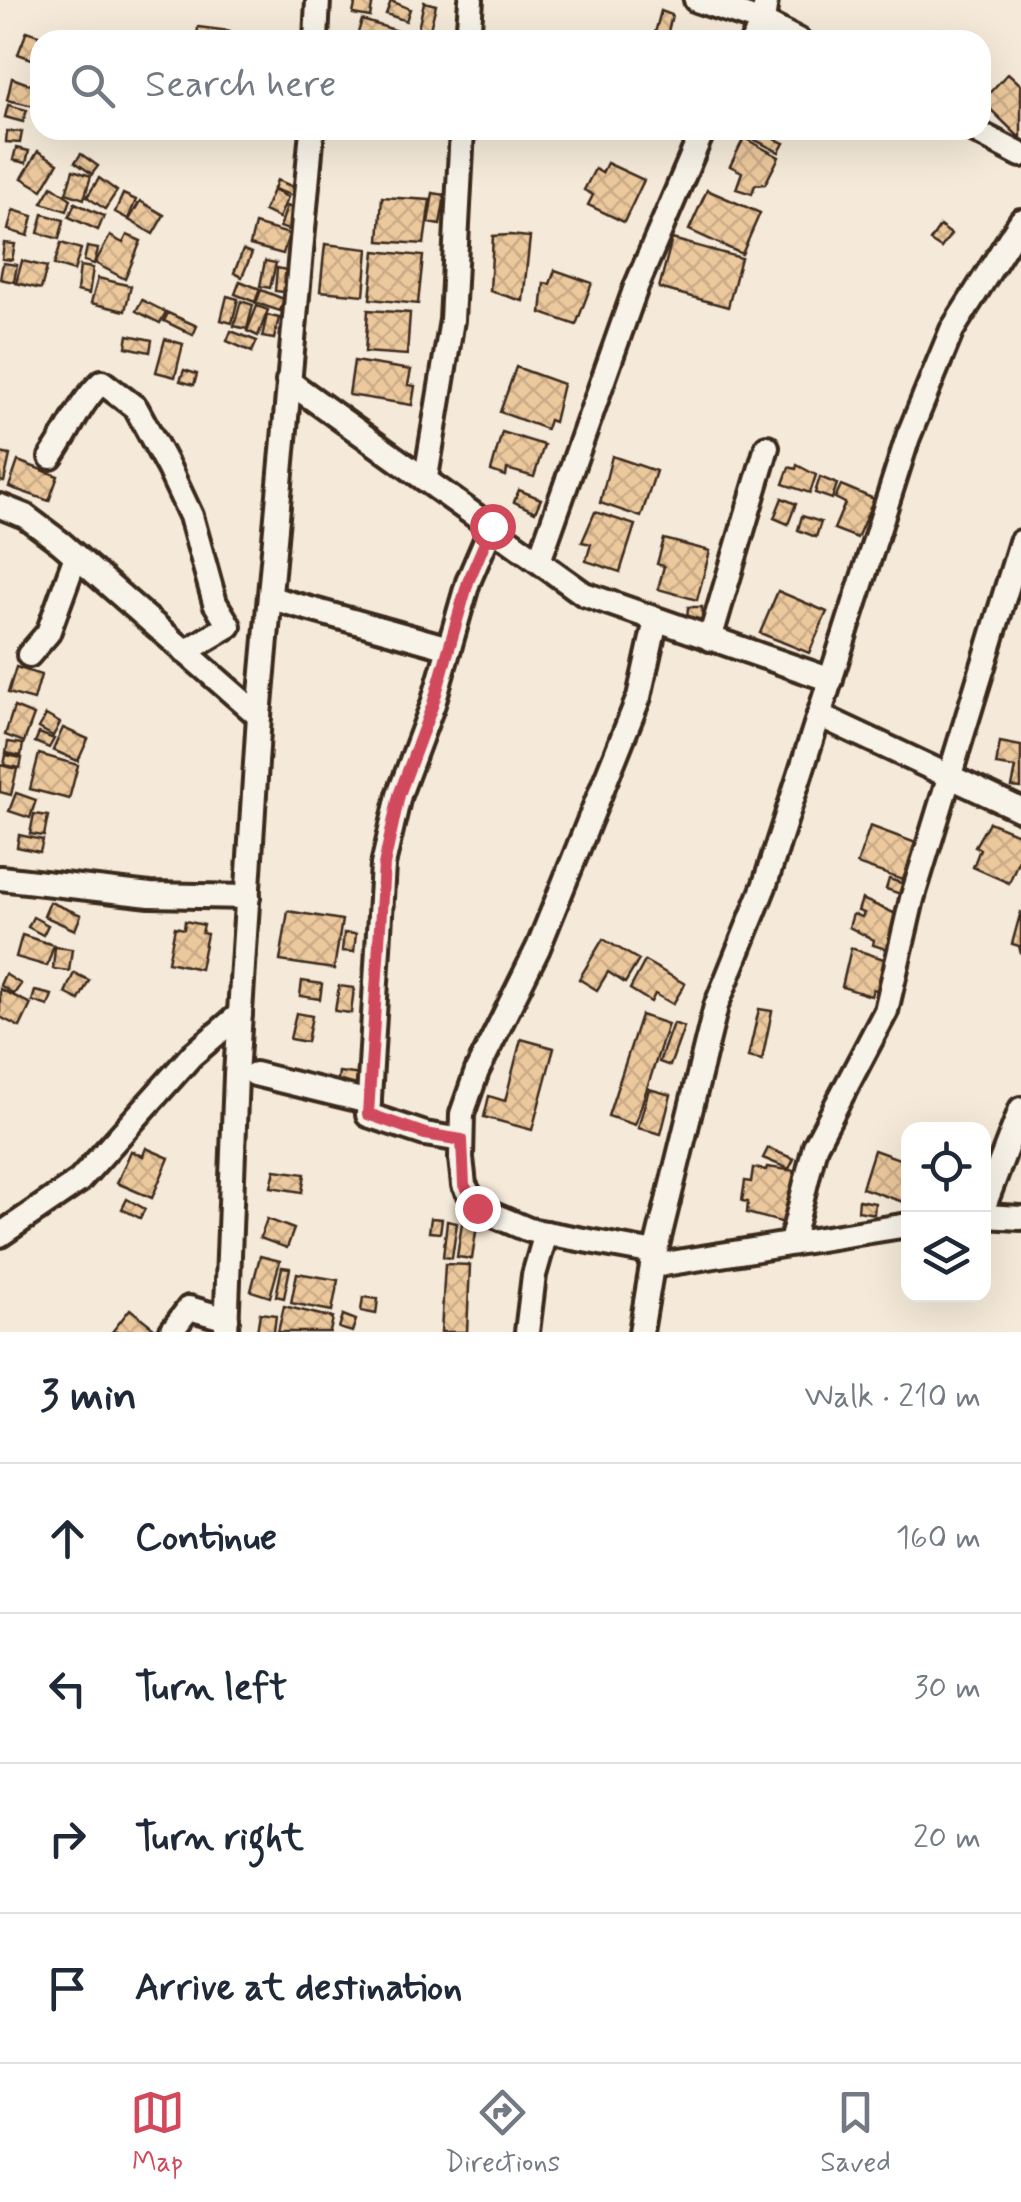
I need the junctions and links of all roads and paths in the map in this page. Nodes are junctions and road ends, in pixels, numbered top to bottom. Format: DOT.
graph roads {
  1 [pos="318,0"];
  2 [pos="471,0"];
  3 [pos="696,0"];
  4 [pos="760,21"];
  5 [pos="316,30"];
  6 [pos="469,30"];
  7 [pos="311,140"];
  8 [pos="461,140"];
  9 [pos="699,140"];
  10 [pos="991,140"];
  11 [pos="1021,155"];
  12 [pos="1021,221"];
  13 [pos="288,381"];
  14 [pos="767,447"];
  15 [pos="52,457"];
  16 [pos="426,477"];
  17 [pos="0,506"];
  18 [pos="492,526"];
  19 [pos="1021,542"];
  20 [pos="76,556"];
  21 [pos="539,561"];
  22 [pos="270,598"];
  23 [pos="656,620"];
  24 [pos="710,639"];
  25 [pos="449,648"];
  26 [pos="185,652"];
  27 [pos="29,655"];
  28 [pos="831,680"];
  29 [pos="819,715"];
  30 [pos="259,716"];
  31 [pos="951,777"];
  32 [pos="1021,810"];
  33 [pos="0,878"];
  34 [pos="248,898"];
  35 [pos="240,1014"];
  36 [pos="255,1074"];
  37 [pos="368,1102"];
  38 [pos="1021,1109"];
  39 [pos="462,1140"];
  40 [pos="991,1188"];
  41 [pos="991,1216"];
  42 [pos="1021,1218"];
  43 [pos="901,1225"];
  44 [pos="546,1233"];
  45 [pos="0,1236"];
  46 [pos="791,1243"];
  47 [pos="653,1259"];
  48 [pos="226,1326"];
  49 [pos="170,1332"];
  50 [pos="528,1332"];
  51 [pos="641,1332"];
  1 -- 5 [label="street"];
  2 -- 6 [label="street"];
  3 -- 4 [label="street"];
  7 -- 13 [label="street"];
  8 -- 16 [label="street"];
  9 -- 21 [label="street"];
  10 -- 11 [label="street"];
  12 -- 28 [label="street"];
  13 -- 16 [label="street"];
  13 -- 22 [label="street"];
  14 -- 24 [label="street"];
  15 -- 26 [label="street"];
  16 -- 18 [label="street"];
  17 -- 20 [label="street"];
  18 -- 21 [label="street"];
  18 -- 25 [label="street"];
  19 -- 31 [label="street"];
  20 -- 26 [label="street"];
  20 -- 27 [label="street"];
  21 -- 23 [label="street"];
  22 -- 25 [label="street"];
  22 -- 30 [label="street"];
  23 -- 24 [label="street"];
  23 -- 39 [label="street"];
  24 -- 28 [label="street"];
  25 -- 37 [label="street"];
  26 -- 30 [label="street"];
  28 -- 29 [label="street"];
  29 -- 31 [label="street"];
  29 -- 47 [label="street"];
  30 -- 34 [label="street"];
  31 -- 32 [label="street"];
  31 -- 46 [label="street"];
  33 -- 34 [label="street"];
  34 -- 35 [label="street"];
  35 -- 45 [label="street"];
  35 -- 48 [label="street"];
  36 -- 37 [label="street"];
  37 -- 39 [label="street"];
  38 -- 40 [label="street"];
  39 -- 44 [label="street"];
  41 -- 42 [label="street"];
  43 -- 46 [label="street"];
  44 -- 47 [label="street"];
  44 -- 50 [label="street"];
  46 -- 47 [label="street"];
  47 -- 51 [label="street"];
  48 -- 49 [label="street"];
}
